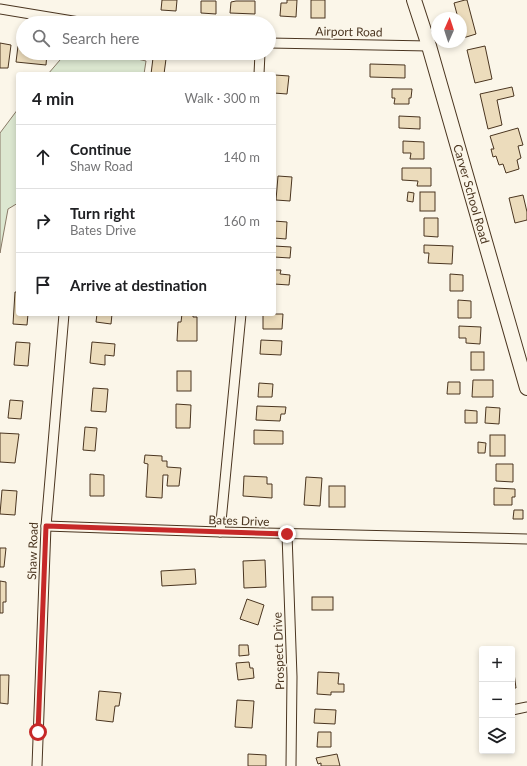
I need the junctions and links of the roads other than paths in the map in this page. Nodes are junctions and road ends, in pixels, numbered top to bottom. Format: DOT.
graph roads {
  1 [pos="414,0"];
  2 [pos="0,9"];
  3 [pos="42,16"];
  4 [pos="276,43"];
  5 [pos="429,46"];
  6 [pos="260,60"];
  7 [pos="259,72"];
  8 [pos="64,316"];
  9 [pos="241,316"];
  10 [pos="527,388"];
  11 [pos="46,526"];
  12 [pos="220,532"];
  13 [pos="287,534"];
  14 [pos="527,539"];
  15 [pos="527,707"];
  16 [pos="515,709"];
  17 [pos="37,766"];
  18 [pos="291,766"];
  1 -- 5 [label="main road, Carver School Road"];
  2 -- 3 [label="street"];
  4 -- 5 [label="street, Airport Road"];
  5 -- 10 [label="main road, Carver School Road"];
  6 -- 7 [label="street"];
  8 -- 11 [label="street, Shaw Road"];
  9 -- 12 [label="street"];
  11 -- 12 [label="street, Bates Drive"];
  11 -- 17 [label="street, Shaw Road"];
  12 -- 13 [label="street, Bates Drive"];
  13 -- 14 [label="street, Bates Drive"];
  13 -- 18 [label="street, Prospect Drive"];
  15 -- 16 [label="street"];
}
